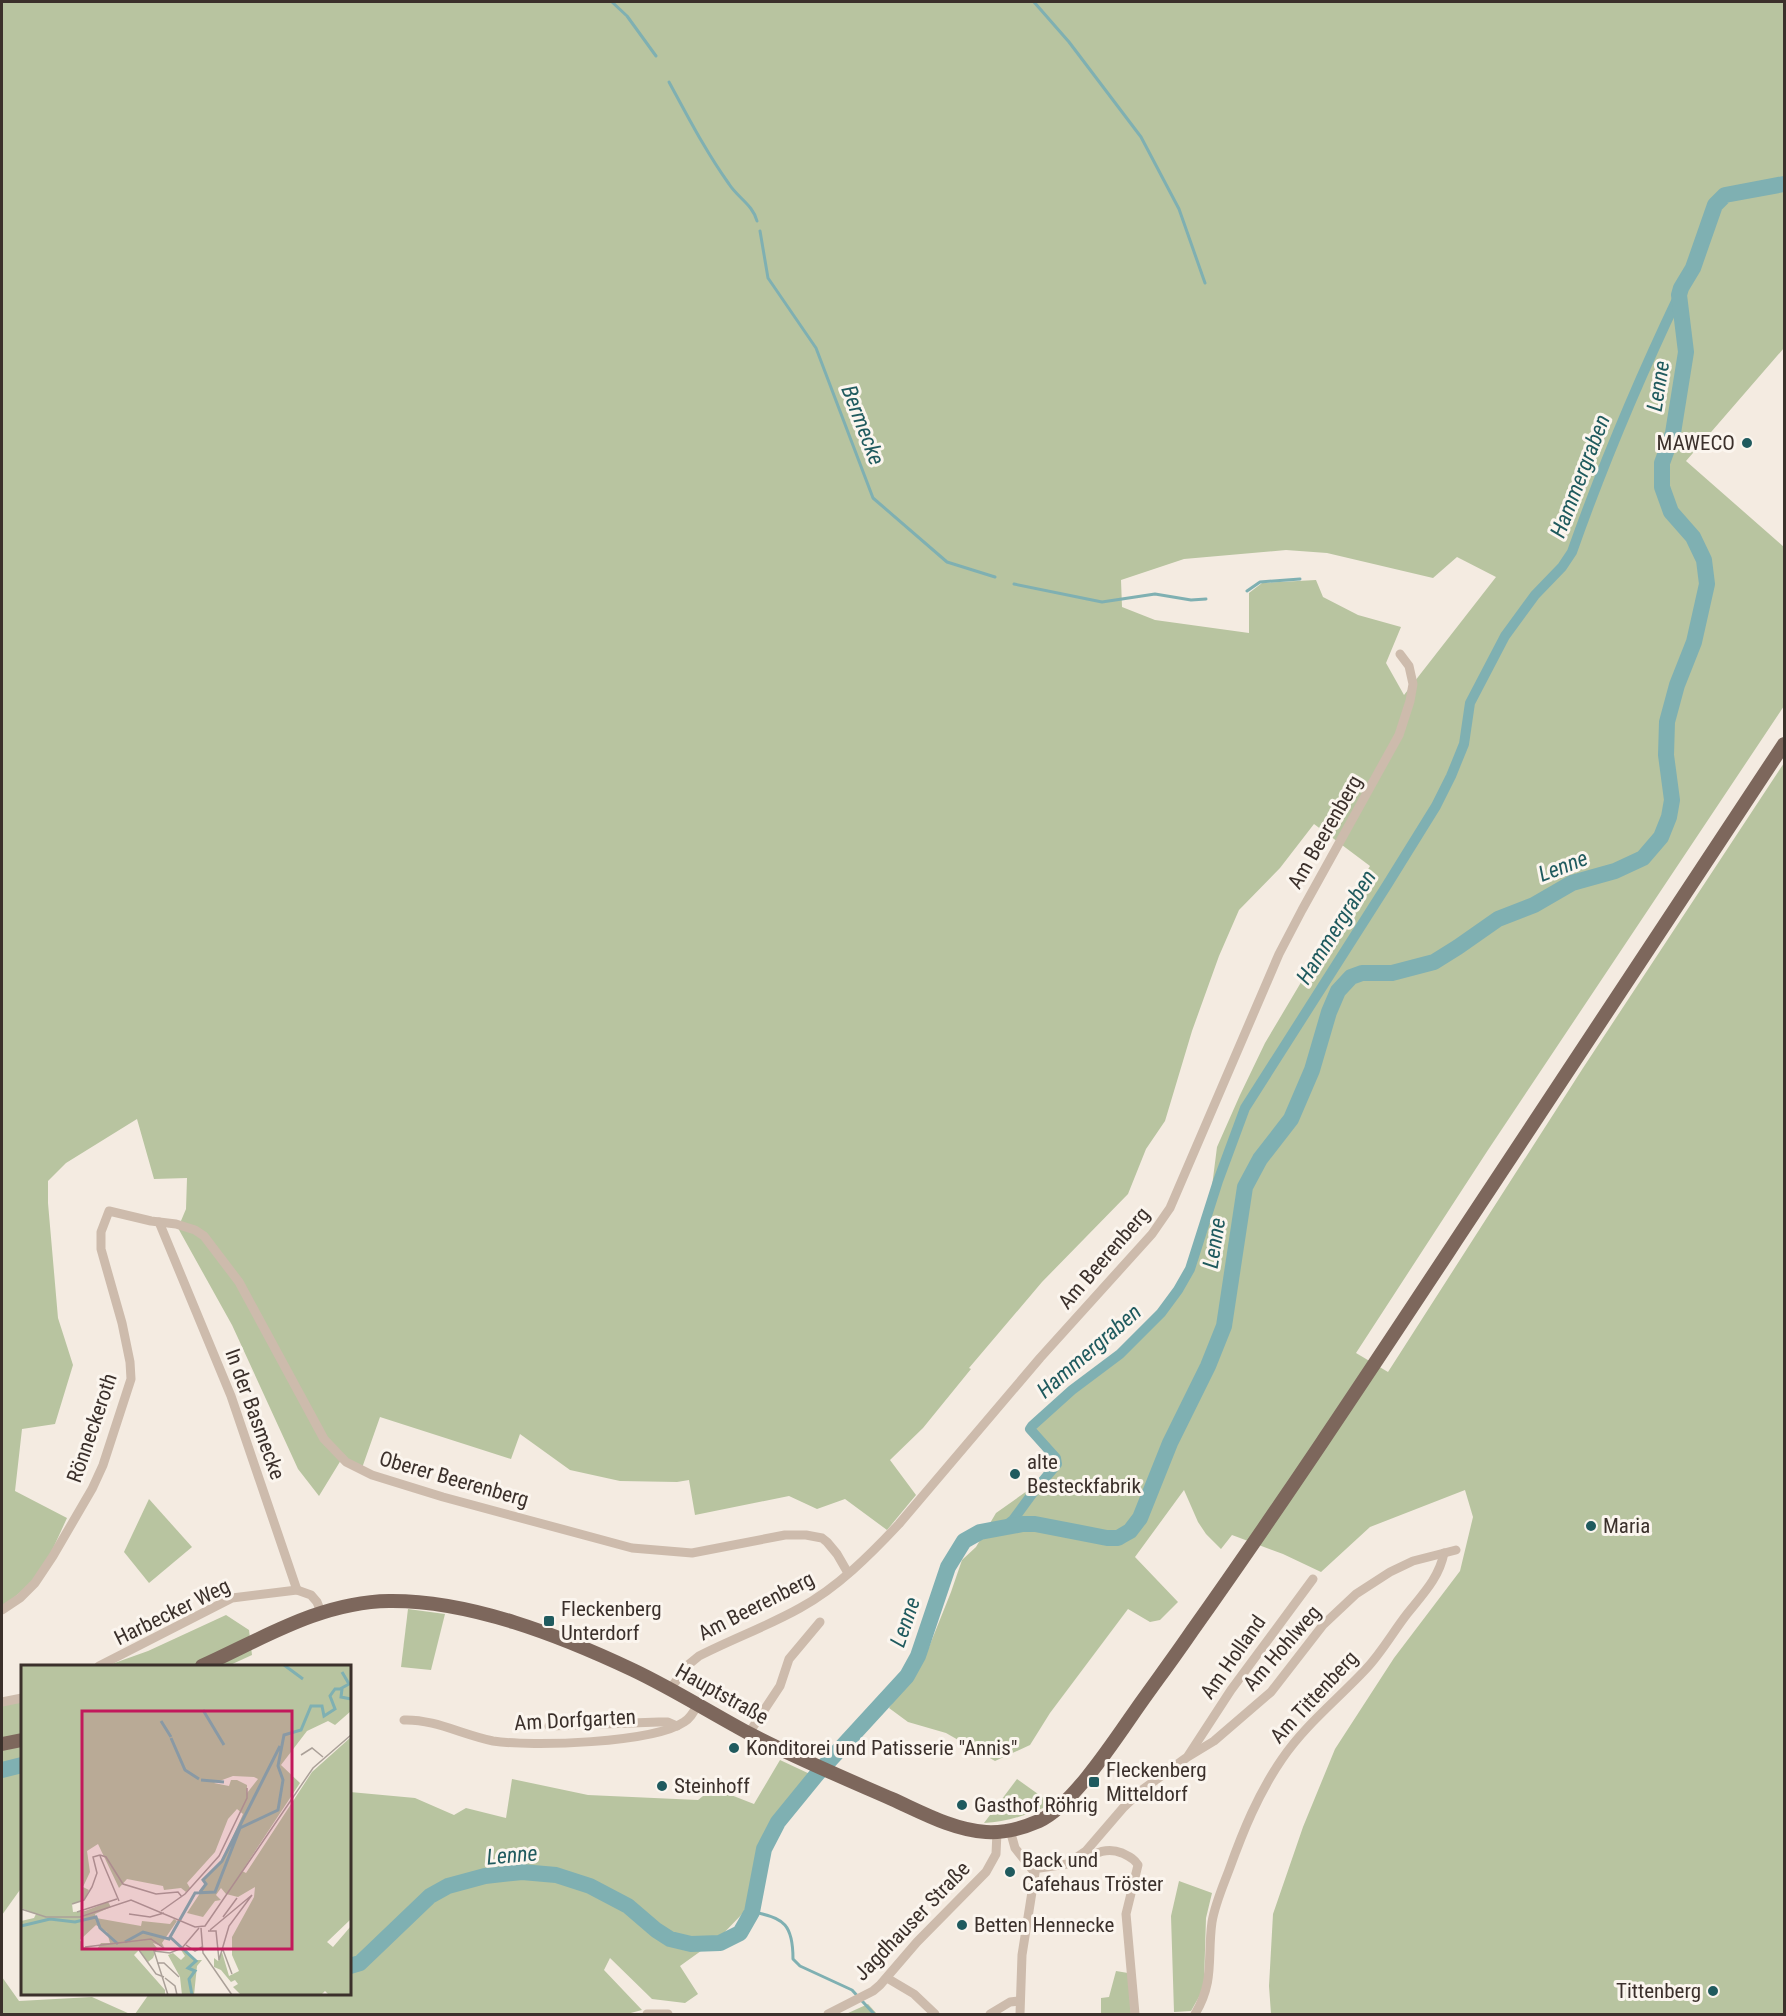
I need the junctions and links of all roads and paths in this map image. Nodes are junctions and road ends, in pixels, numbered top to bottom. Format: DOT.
graph roads {
  1 [pos="1400,654"];
  2 [pos="1785,744"];
  3 [pos="159,1222"];
  4 [pos="1456,1550"];
  5 [pos="1444,1553"];
  6 [pos="848,1573"];
  7 [pos="1313,1579"];
  8 [pos="297,1590"];
  9 [pos="2,1610"];
  10 [pos="321,1612"];
  11 [pos="817,1625"];
  12 [pos="101,1665"];
  13 [pos="204,1665"];
  14 [pos="670,1689"];
  15 [pos="21,1698"];
  16 [pos="2,1702"];
  17 [pos="698,1704"];
  18 [pos="404,1720"];
  19 [pos="549,1726"];
  20 [pos="677,1726"];
  21 [pos="749,1733"];
  22 [pos="21,1740"];
  23 [pos="2,1744"];
  24 [pos="1186,1758"];
  25 [pos="1004,1831"];
  26 [pos="1067,1864"];
  27 [pos="1033,1869"];
  28 [pos="887,1978"];
  29 [pos="1019,2001"];
  30 [pos="647,2014"];
  31 [pos="668,2014"];
  32 [pos="828,2014"];
  33 [pos="935,2014"];
  34 [pos="990,2014"];
  35 [pos="1020,2014"];
  36 [pos="1136,2014"];
  37 [pos="1195,2014"];
  1 -- 6 [label="street, Am Beerenberg"];
  2 -- 25 [label="main road, Hauptstraße"];
  3 -- 6 [label="street, Oberer Beerenberg"];
  3 -- 8 [label="street, In der Basmecke"];
  3 -- 9 [label="street, Rönneckeroth"];
  4 -- 5 [label="street, Am Hohlweg"];
  5 -- 24 [label="street, Am Hohlweg"];
  5 -- 37 [label="street, Am Tittenberg"];
  6 -- 14 [label="street, Am Beerenberg"];
  7 -- 24 [label="street, Am Holland"];
  8 -- 10 [label="street"];
  8 -- 12 [label="street, Harbecker Weg"];
  10 -- 13 [label="main road, Hauptstraße"];
  10 -- 14 [label="main road, Hauptstraße"];
  11 -- 21 [label="street"];
  14 -- 17 [label="main road, Hauptstraße"];
  15 -- 16 [label="street"];
  17 -- 20 [label="street, Am Dorfgarten"];
  17 -- 21 [label="main road, Hauptstraße"];
  18 -- 20 [label="street, Am Dorfgarten"];
  19 -- 20 [label="street, Am Dorfgarten"];
  21 -- 25 [label="main road, Hauptstraße"];
  22 -- 23 [label="main road"];
  24 -- 26 [label="street, Am Hohlweg"];
  25 -- 27 [label="street"];
  25 -- 28 [label="street, Jagdhauser Straße"];
  26 -- 27 [label="street, Am Hohlweg"];
  26 -- 36 [label="street"];
  27 -- 29 [label="street"];
  28 -- 32 [label="street, Jagdhauser Straße"];
  28 -- 33 [label="street"];
  29 -- 34 [label="street"];
  29 -- 35 [label="street"];
  30 -- 31 [label="street"];
}
